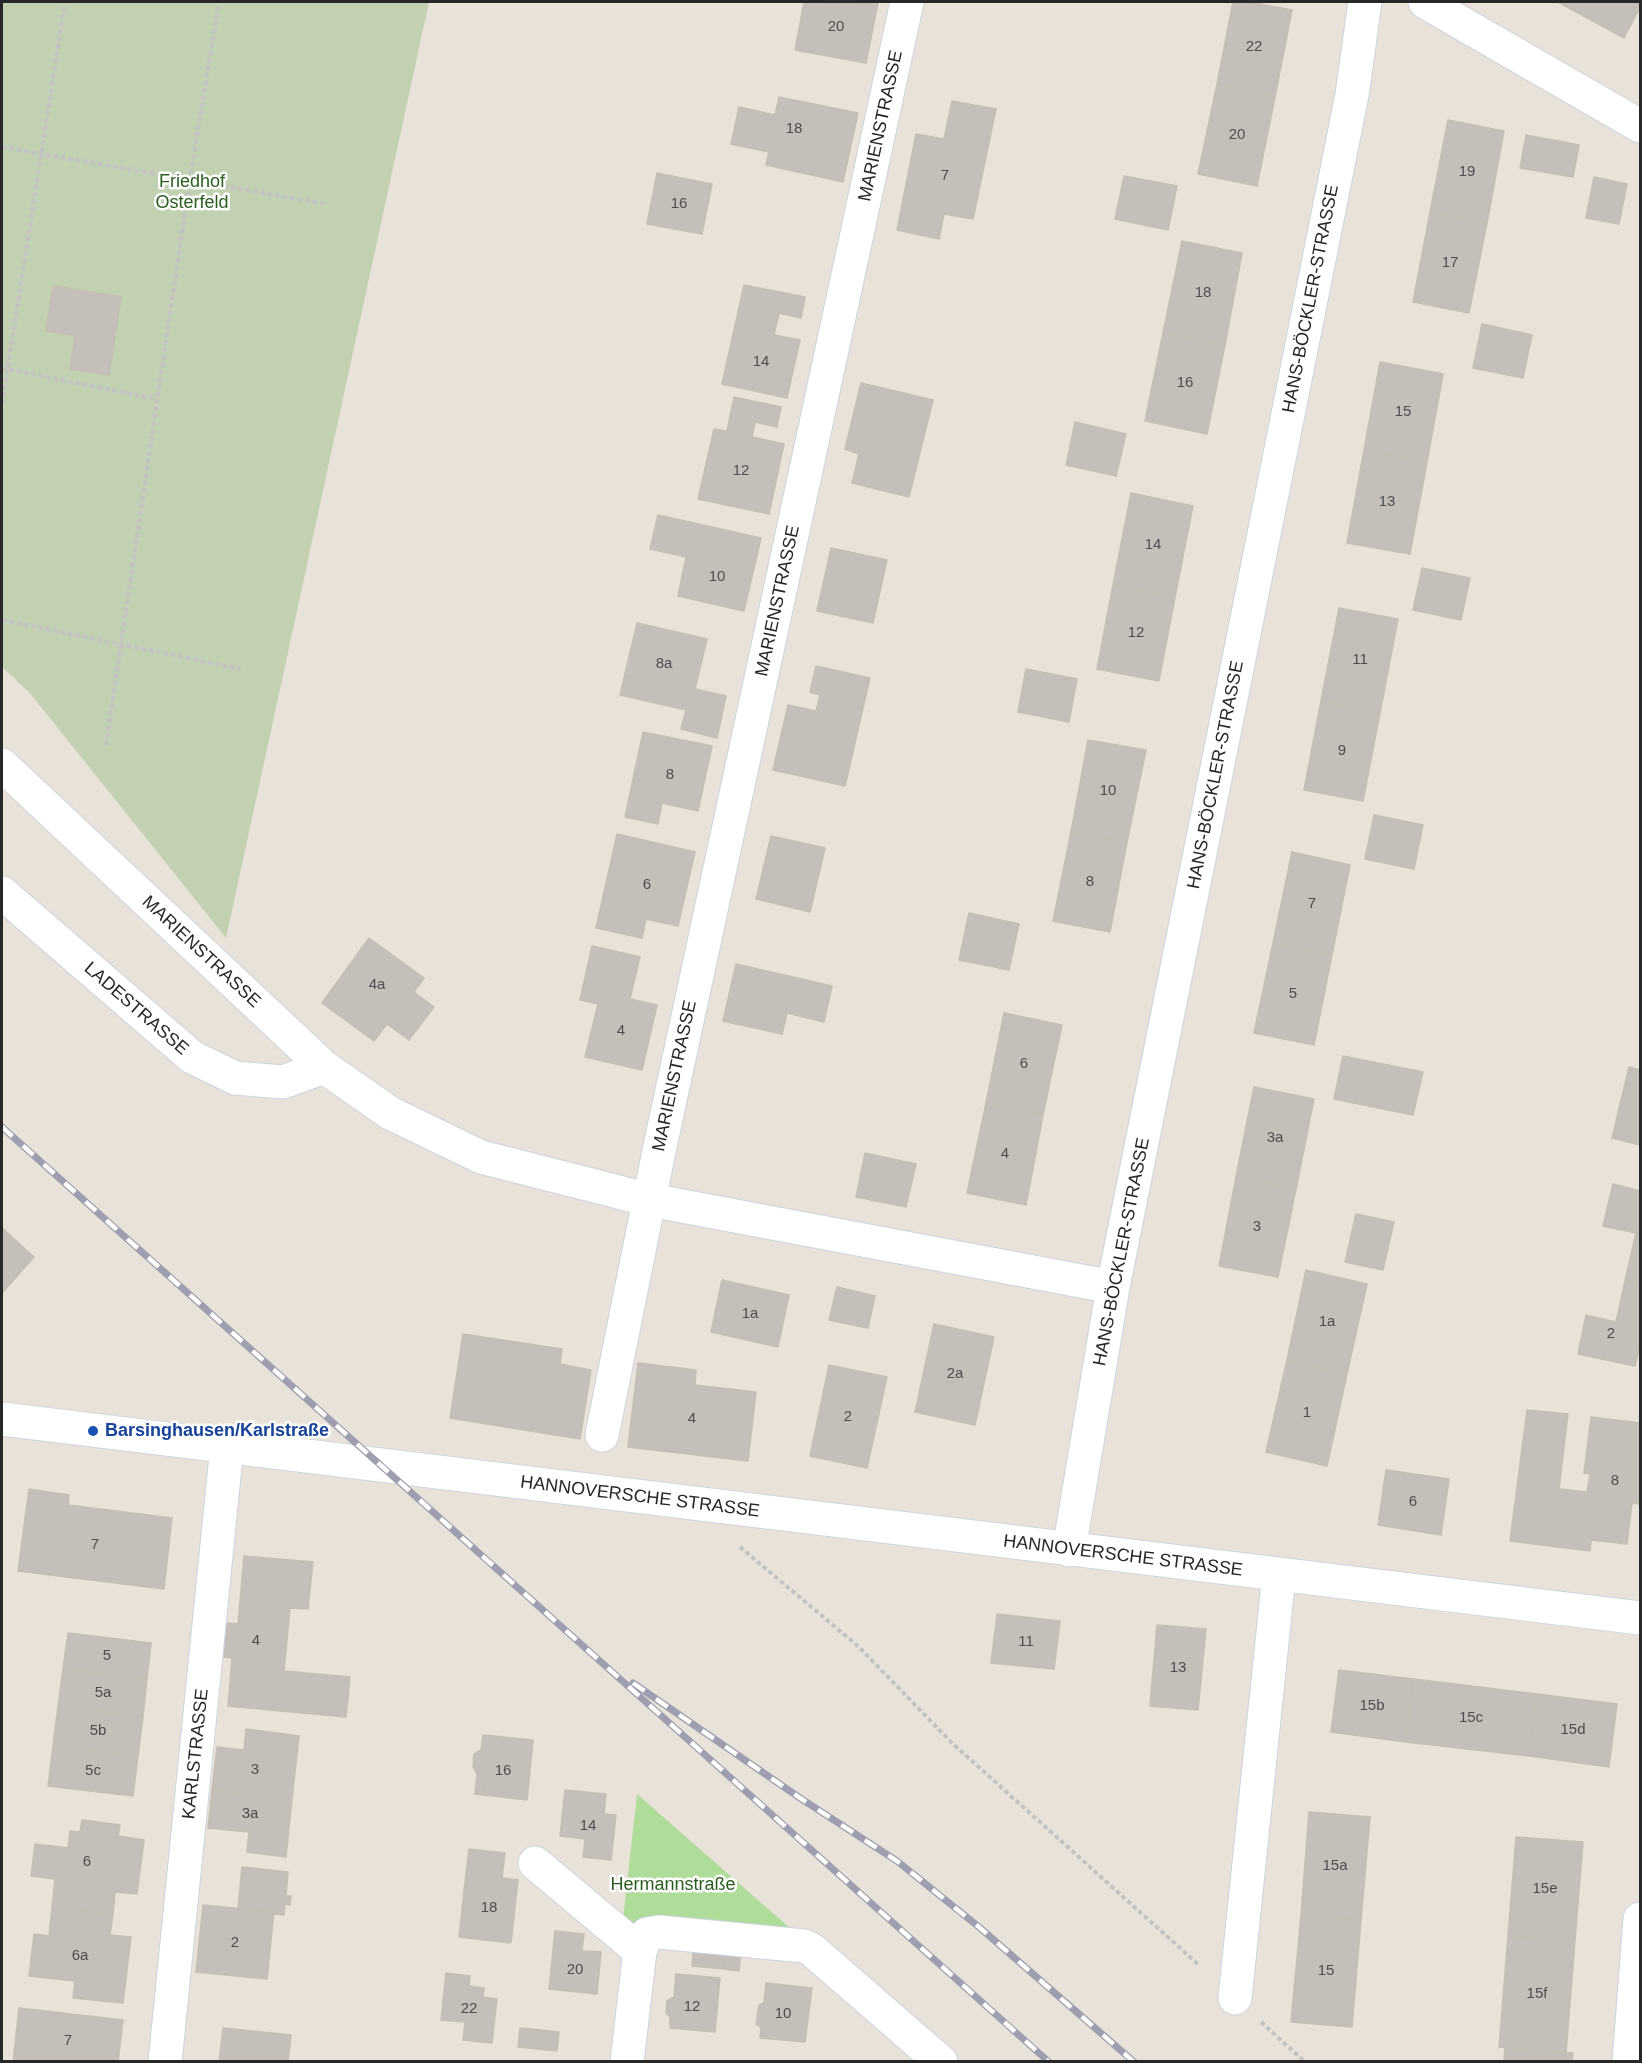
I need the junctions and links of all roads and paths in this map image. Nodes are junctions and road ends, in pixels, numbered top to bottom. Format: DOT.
graph roads {
  1 [pos="66,2"];
  2 [pos="219,2"];
  3 [pos="907,2"];
  4 [pos="1365,2"];
  5 [pos="1425,2"];
  6 [pos="1641,126"];
  7 [pos="2,147"];
  8 [pos="42,155"];
  9 [pos="190,179"];
  10 [pos="327,204"];
  11 [pos="4,369"];
  12 [pos="157,399"];
  13 [pos="2,404"];
  14 [pos="2,620"];
  15 [pos="121,644"];
  16 [pos="241,669"];
  17 [pos="106,745"];
  18 [pos="2,765"];
  19 [pos="2,892"];
  20 [pos="324,1067"];
  21 [pos="650,1200"];
  22 [pos="1113,1287"];
  23 [pos="2,1419"];
  24 [pos="602,1435"];
  25 [pos="227,1446"];
  26 [pos="738,1546"];
  27 [pos="1069,1550"];
  28 [pos="1279,1575"];
  29 [pos="1641,1618"];
  30 [pos="535,1863"];
  31 [pos="1641,1919"];
  32 [pos="640,1951"];
  33 [pos="1235,1998"];
  34 [pos="165,2061"];
  35 [pos="627,2061"];
  36 [pos="941,2061"];
  37 [pos="1305,2061"];
  38 [pos="1629,2061"];
  1 -- 8 [label="path"];
  2 -- 9 [label="path"];
  3 -- 21 [label="street, MARIENSTRASSE"];
  4 -- 22 [label="street, HANS-BÖCKLER-STRASSE"];
  5 -- 6 [label="street"];
  7 -- 8 [label="path"];
  8 -- 9 [label="path"];
  8 -- 11 [label="path"];
  9 -- 10 [label="path"];
  9 -- 12 [label="path"];
  11 -- 12 [label="path"];
  11 -- 13 [label="path"];
  12 -- 15 [label="path"];
  14 -- 15 [label="path"];
  15 -- 16 [label="path"];
  15 -- 17 [label="path"];
  18 -- 20 [label="street, MARIENSTRASSE"];
  19 -- 20 [label="street, LADESTRASSE"];
  20 -- 21 [label="street, MARIENSTRASSE"];
  21 -- 22 [label="street, MARIENSTRASSE"];
  21 -- 24 [label="street"];
  22 -- 27 [label="street, HANS-BÖCKLER-STRASSE"];
  23 -- 25 [label="street, HANNOVERSCHE STRASSE"];
  25 -- 27 [label="street, HANNOVERSCHE STRASSE"];
  25 -- 34 [label="street, KARLSTRASSE"];
  26 -- 33 [label="path"];
  27 -- 28 [label="street, HANNOVERSCHE STRASSE"];
  28 -- 29 [label="street, HANNOVERSCHE STRASSE"];
  28 -- 33 [label="street"];
  30 -- 32 [label="street"];
  31 -- 38 [label="street"];
  32 -- 35 [label="street"];
  32 -- 36 [label="street"];
  33 -- 37 [label="path"];
}
